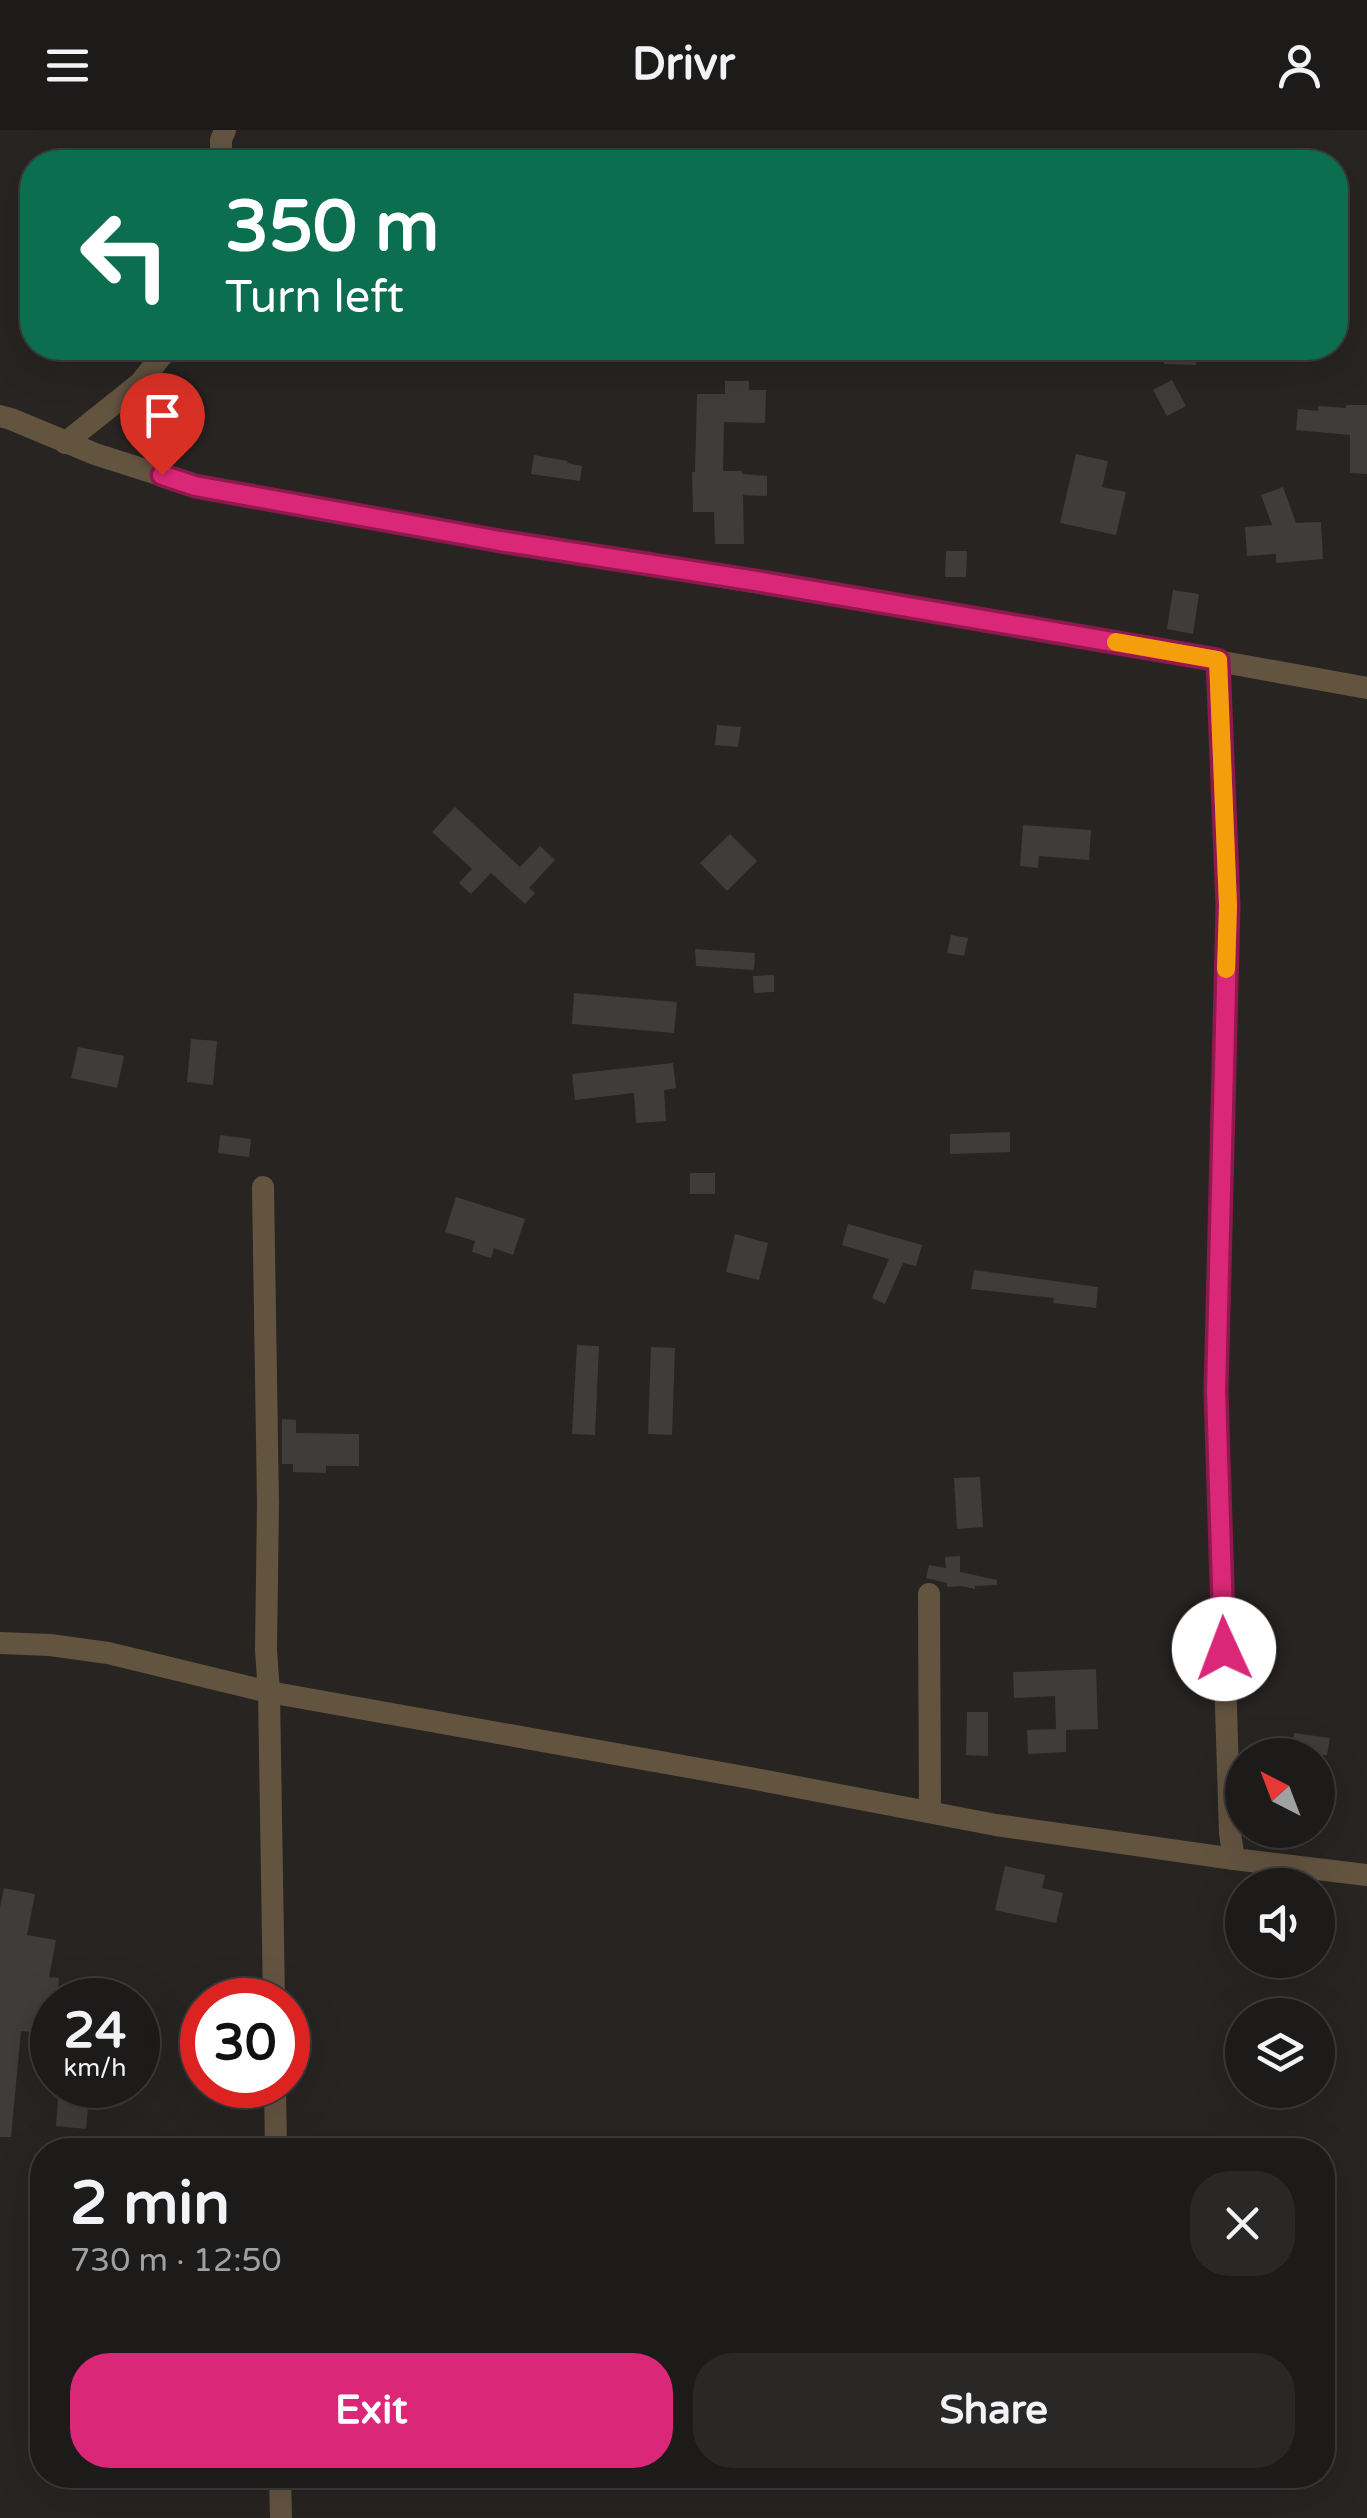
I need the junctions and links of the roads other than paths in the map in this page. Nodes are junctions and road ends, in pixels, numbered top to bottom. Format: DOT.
graph roads {
  1 [pos="158,360"];
  2 [pos="0,416"];
  3 [pos="65,443"];
  4 [pos="1218,660"];
  5 [pos="1367,688"];
  6 [pos="263,1186"];
  7 [pos="929,1594"];
  8 [pos="0,1643"];
  9 [pos="268,1692"];
  10 [pos="930,1812"];
  11 [pos="1234,1859"];
  12 [pos="1367,1875"];
  13 [pos="274,1978"];
  14 [pos="275,2108"];
  15 [pos="276,2138"];
  16 [pos="280,2488"];
  17 [pos="280,2518"];
  1 -- 3 [label="street"];
  2 -- 3 [label="street"];
  3 -- 4 [label="street"];
  4 -- 5 [label="street"];
  4 -- 11 [label="street"];
  6 -- 9 [label="street"];
  7 -- 10 [label="street"];
  8 -- 9 [label="street"];
  9 -- 10 [label="street"];
  9 -- 13 [label="street"];
  10 -- 11 [label="street"];
  11 -- 12 [label="street"];
  14 -- 15 [label="street"];
  16 -- 17 [label="street"];
}
